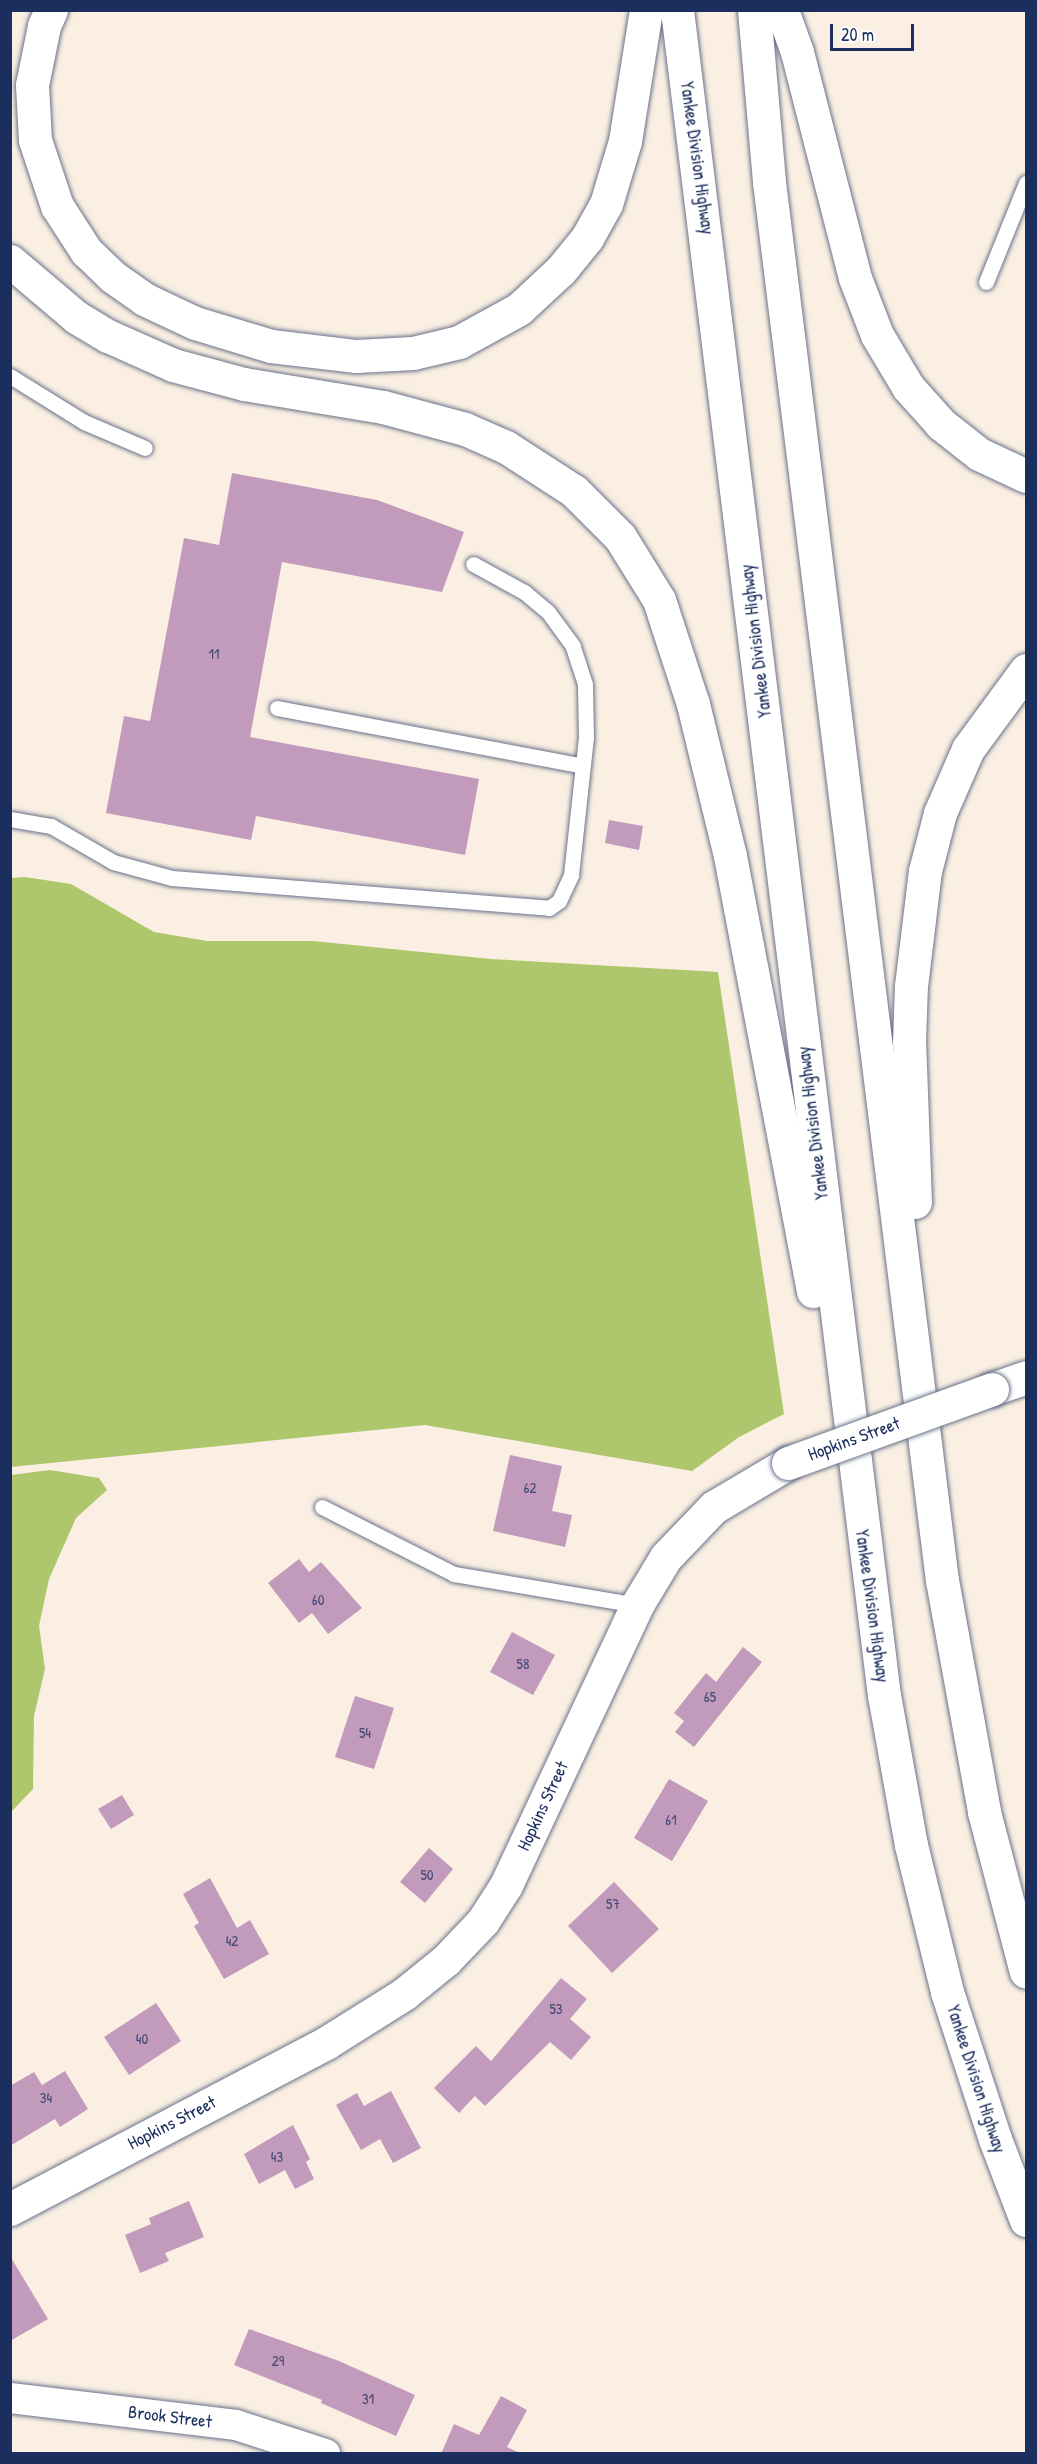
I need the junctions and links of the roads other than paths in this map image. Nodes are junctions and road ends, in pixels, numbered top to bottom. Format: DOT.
graph roads {
  1 [pos="51,10"];
  2 [pos="646,10"];
  3 [pos="677,10"];
  4 [pos="754,10"];
  5 [pos="782,10"];
  6 [pos="1026,183"];
  7 [pos="10,261"];
  8 [pos="986,282"];
  9 [pos="10,376"];
  10 [pos="145,448"];
  11 [pos="1026,477"];
  12 [pos="473,564"];
  13 [pos="1026,670"];
  14 [pos="277,708"];
  15 [pos="583,766"];
  16 [pos="10,819"];
  17 [pos="1026,1377"];
  18 [pos="322,1507"];
  19 [pos="936,1527"];
  20 [pos="867,1572"];
  21 [pos="637,1605"];
  22 [pos="1026,1972"];
  23 [pos="10,2209"];
  24 [pos="1026,2220"];
  25 [pos="10,2398"];
  26 [pos="325,2454"];
  1 -- 2 [label="main road"];
  3 -- 20 [label="main road, Yankee Division Highway"];
  4 -- 19 [label="main road"];
  5 -- 11 [label="main road"];
  6 -- 8 [label="lane"];
  7 -- 20 [label="main road"];
  9 -- 10 [label="lane"];
  12 -- 15 [label="lane"];
  13 -- 19 [label="main road"];
  14 -- 15 [label="lane"];
  15 -- 16 [label="lane"];
  17 -- 21 [label="main road, Hopkins Street, bridge"];
  18 -- 21 [label="lane"];
  19 -- 22 [label="main road"];
  20 -- 24 [label="main road, Yankee Division Highway"];
  21 -- 23 [label="main road, Hopkins Street"];
  25 -- 26 [label="street, Brook Street"];
}
